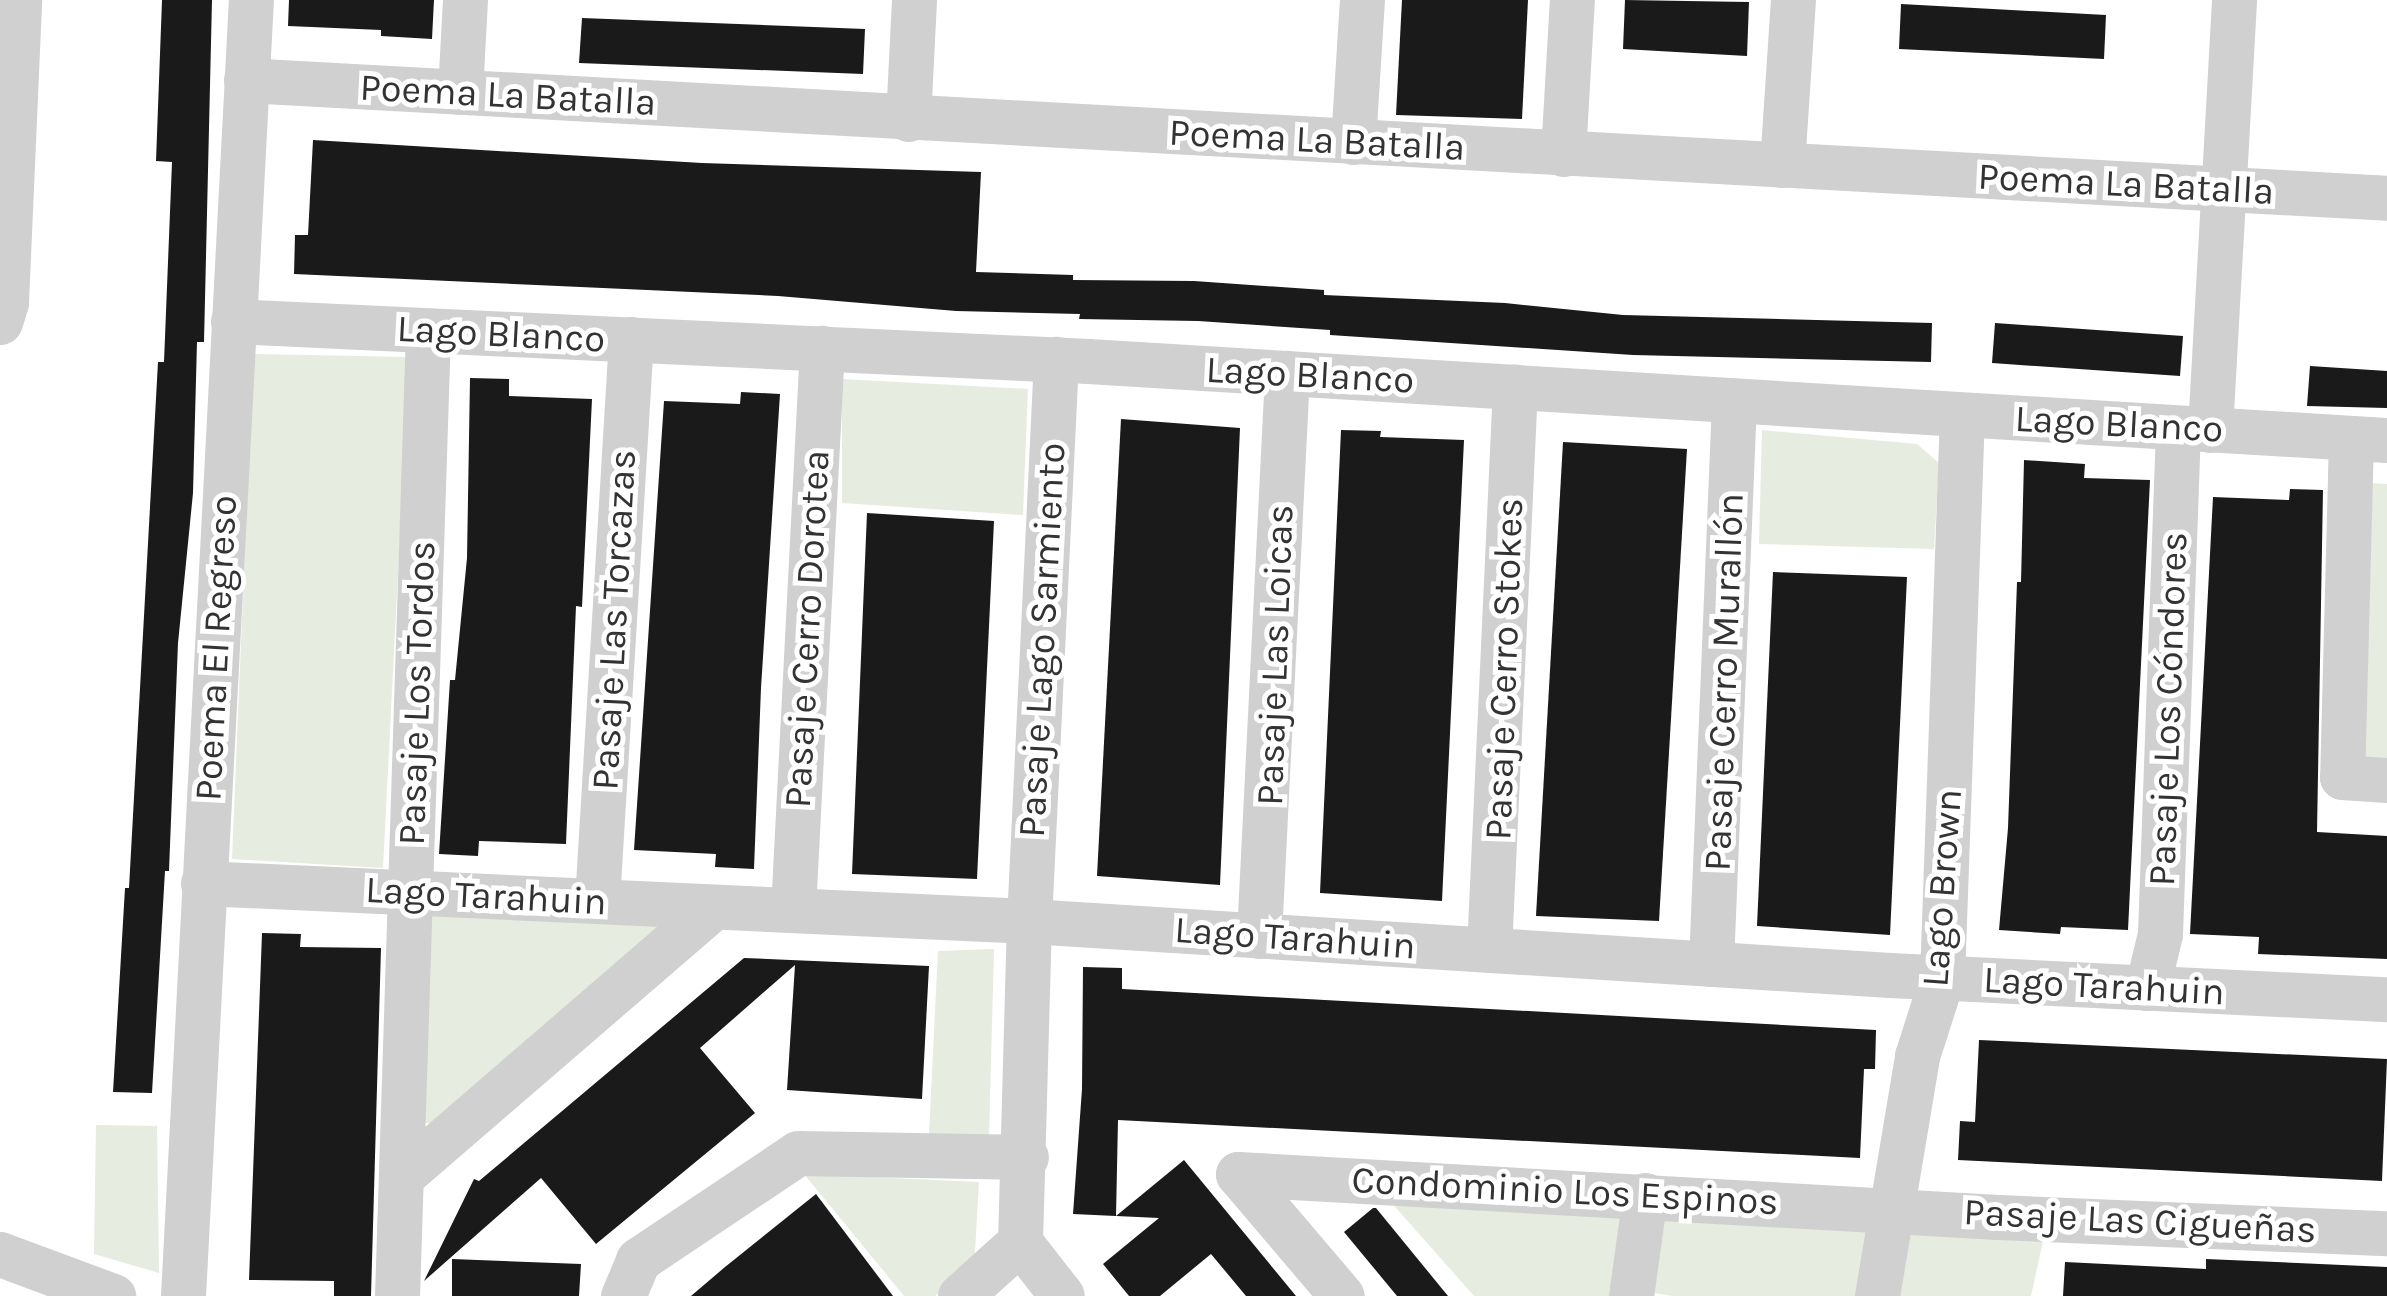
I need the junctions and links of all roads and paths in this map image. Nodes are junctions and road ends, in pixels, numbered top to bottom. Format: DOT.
graph roads {
  1 [pos="20,0"];
  2 [pos="251,0"];
  3 [pos="465,0"];
  4 [pos="914,0"];
  5 [pos="1362,0"];
  6 [pos="1572,0"];
  7 [pos="1793,0"];
  8 [pos="2234,0"];
  9 [pos="246,80"];
  10 [pos="460,92"];
  11 [pos="908,119"];
  12 [pos="1352,142"];
  13 [pos="1563,154"];
  14 [pos="1782,166"];
  15 [pos="2224,189"];
  16 [pos="2387,198"];
  17 [pos="233,321"];
  18 [pos="0,322"];
  19 [pos="428,330"];
  20 [pos="631,340"];
  21 [pos="822,348"];
  22 [pos="1056,359"];
  23 [pos="1286,374"];
  24 [pos="1515,387"];
  25 [pos="1734,400"];
  26 [pos="1962,415"];
  27 [pos="2194,429"];
  28 [pos="2369,439"];
  29 [pos="2387,780"];
  30 [pos="203,883"];
  31 [pos="412,892"];
  32 [pos="597,901"];
  33 [pos="714,907"];
  34 [pos="792,910"];
  35 [pos="1029,922"];
  36 [pos="1260,936"];
  37 [pos="1489,950"];
  38 [pos="1711,964"];
  39 [pos="1942,978"];
  40 [pos="2147,988"];
  41 [pos="2387,999"];
  42 [pos="1026,1157"];
  43 [pos="403,1175"];
  44 [pos="1645,1195"];
  45 [pos="1893,1208"];
  46 [pos="2387,1233"];
  47 [pos="1020,1242"];
  48 [pos="0,1254"];
  49 [pos="113,1296"];
  50 [pos="182,1296"];
  51 [pos="397,1296"];
  52 [pos="623,1296"];
  53 [pos="960,1296"];
  54 [pos="1062,1296"];
  55 [pos="1342,1296"];
  56 [pos="1631,1296"];
  57 [pos="1877,1296"];
  1 -- 18 [label="street"];
  2 -- 9 [label="street, Poema El Regreso"];
  3 -- 10 [label="street"];
  4 -- 11 [label="street"];
  5 -- 12 [label="street"];
  6 -- 13 [label="street"];
  7 -- 14 [label="street"];
  8 -- 15 [label="street, Pasaje Los Cóndores"];
  9 -- 10 [label="street, Poema La Batalla"];
  9 -- 17 [label="street, Poema El Regreso"];
  10 -- 11 [label="street, Poema La Batalla"];
  11 -- 12 [label="street, Poema La Batalla"];
  12 -- 13 [label="street, Poema La Batalla"];
  13 -- 14 [label="street, Poema La Batalla"];
  14 -- 15 [label="street, Poema La Batalla"];
  15 -- 16 [label="street, Poema La Batalla"];
  15 -- 27 [label="street, Pasaje Los Cóndores"];
  17 -- 19 [label="street, Lago Blanco"];
  17 -- 30 [label="street, Poema El Regreso"];
  19 -- 20 [label="street, Lago Blanco"];
  19 -- 31 [label="street, Pasaje Los Tordos"];
  20 -- 21 [label="street, Lago Blanco"];
  20 -- 32 [label="street, Pasaje Las Torcazas"];
  21 -- 22 [label="street, Lago Blanco"];
  21 -- 34 [label="street, Pasaje Cerro Dorotea"];
  22 -- 23 [label="street, Lago Blanco"];
  22 -- 35 [label="street, Pasaje Lago Sarmiento"];
  23 -- 24 [label="street, Lago Blanco"];
  23 -- 36 [label="street, Pasaje Las Loicas"];
  24 -- 25 [label="street, Lago Blanco"];
  24 -- 37 [label="street, Pasaje Cerro Stokes"];
  25 -- 26 [label="street, Lago Blanco"];
  25 -- 38 [label="street, Pasaje Cerro Murallón"];
  26 -- 27 [label="street, Lago Blanco"];
  26 -- 39 [label="street, Lago Brown"];
  27 -- 28 [label="street, Lago Blanco"];
  27 -- 40 [label="street, Pasaje Los Cóndores"];
  28 -- 29 [label="street"];
  30 -- 31 [label="street, Lago Tarahuin"];
  30 -- 50 [label="street, Poema El Regreso"];
  31 -- 32 [label="street, Lago Tarahuin"];
  31 -- 43 [label="street, Pasaje Los Tordos"];
  32 -- 33 [label="street, Lago Tarahuin"];
  33 -- 34 [label="street, Lago Tarahuin"];
  33 -- 43 [label="street"];
  34 -- 35 [label="street, Lago Tarahuin"];
  35 -- 36 [label="street, Lago Tarahuin"];
  35 -- 42 [label="street, Pasaje Lago Sarmiento"];
  36 -- 37 [label="street, Lago Tarahuin"];
  37 -- 38 [label="street, Lago Tarahuin"];
  38 -- 39 [label="street, Lago Tarahuin"];
  39 -- 40 [label="street, Lago Tarahuin"];
  39 -- 45 [label="street, Lago Brown"];
  40 -- 41 [label="street, Lago Tarahuin"];
  42 -- 47 [label="street, Pasaje Lago Sarmiento"];
  42 -- 52 [label="street"];
  43 -- 51 [label="street, Pasaje Los Tordos"];
  44 -- 45 [label="street, Condominio Los Espinos"];
  44 -- 55 [label="street, Condominio Los Espinos"];
  44 -- 56 [label="street"];
  45 -- 46 [label="street, Pasaje Las Cigueñas"];
  45 -- 57 [label="street, Lago Brown"];
  47 -- 53 [label="street"];
  47 -- 54 [label="street"];
  48 -- 49 [label="street"];
}
